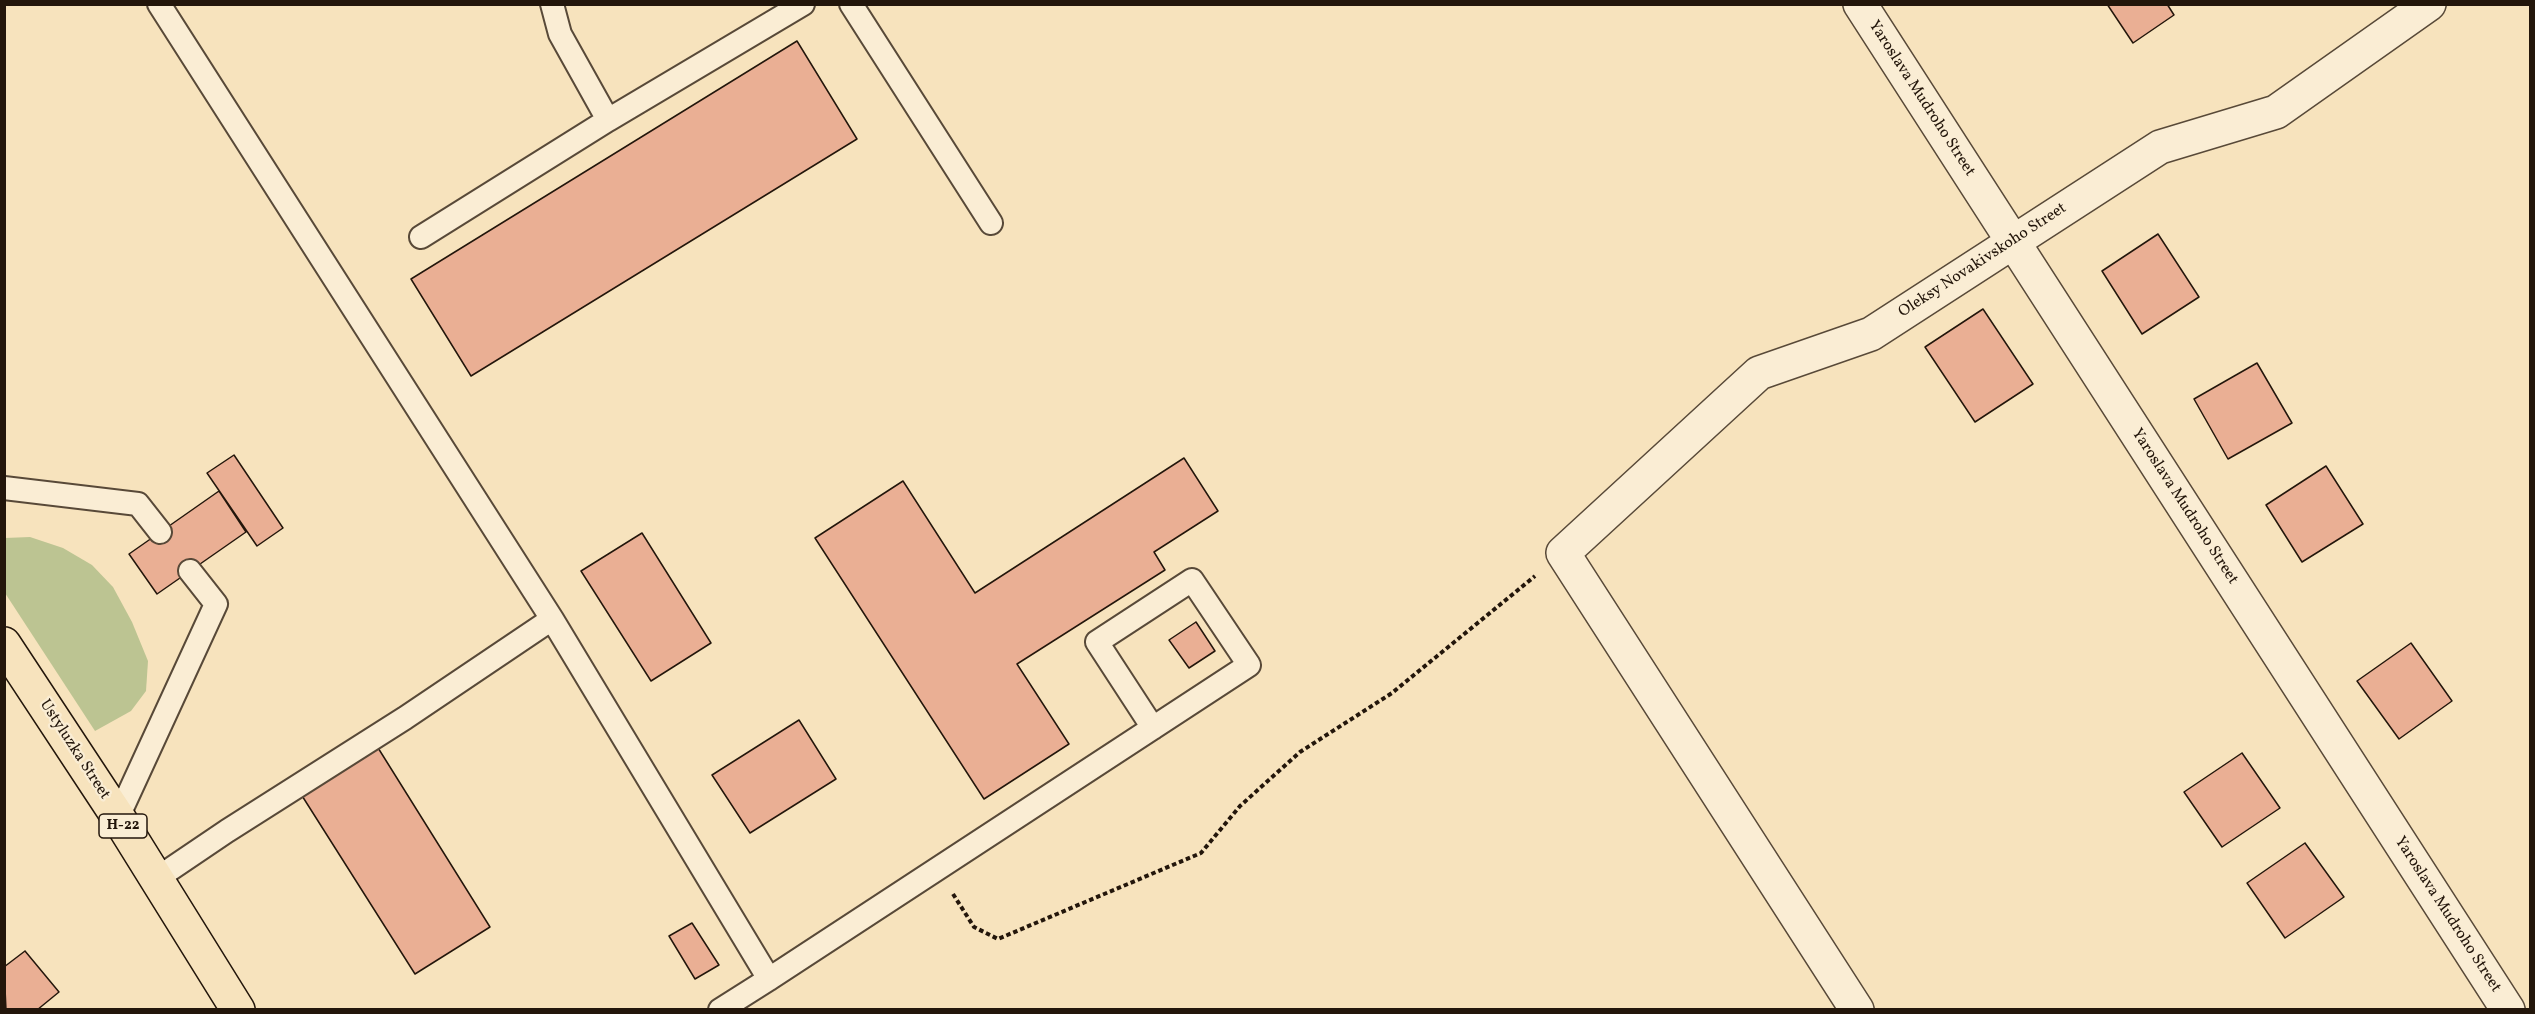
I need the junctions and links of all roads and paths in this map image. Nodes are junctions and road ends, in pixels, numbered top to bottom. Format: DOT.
graph roads {
  1 [pos="159,4"];
  2 [pos="552,4"];
  3 [pos="803,4"];
  4 [pos="851,4"];
  5 [pos="1860,4"];
  6 [pos="2429,4"];
  7 [pos="608,120"];
  8 [pos="991,223"];
  9 [pos="421,237"];
  10 [pos="2013,242"];
  11 [pos="4,488"];
  12 [pos="160,532"];
  13 [pos="1563,553"];
  14 [pos="190,571"];
  15 [pos="552,619"];
  16 [pos="4,644"];
  17 [pos="1153,728"];
  18 [pos="118,817"];
  19 [pos="937,869"];
  20 [pos="156,879"];
  21 [pos="768,979"];
  22 [pos="238,1010"];
  23 [pos="720,1010"];
  24 [pos="1857,1010"];
  25 [pos="2508,1010"];
  1 -- 15 [label="lane"];
  2 -- 7 [label="lane"];
  3 -- 7 [label="lane"];
  4 -- 8 [label="lane"];
  5 -- 10 [label="street, Yaroslava Mudroho Street"];
  6 -- 10 [label="street, Oleksy Novakivskoho Street"];
  7 -- 9 [label="lane"];
  10 -- 13 [label="street, Oleksy Novakivskoho Street"];
  10 -- 25 [label="street, Yaroslava Mudroho Street"];
  11 -- 12 [label="lane"];
  13 -- 19 [label="path"];
  13 -- 24 [label="street"];
  14 -- 18 [label="lane"];
  15 -- 20 [label="lane"];
  15 -- 21 [label="lane"];
  16 -- 18 [label="main road, Ustyluzka Street / Н-22"];
  17 -- 17 [label="lane"];
  17 -- 19 [label="lane"];
  18 -- 20 [label="main road, Ustyluzka Street / Н-22"];
  19 -- 21 [label="lane"];
  20 -- 22 [label="main road, Ustyluzka Street / Н-22"];
  21 -- 23 [label="lane"];
}
